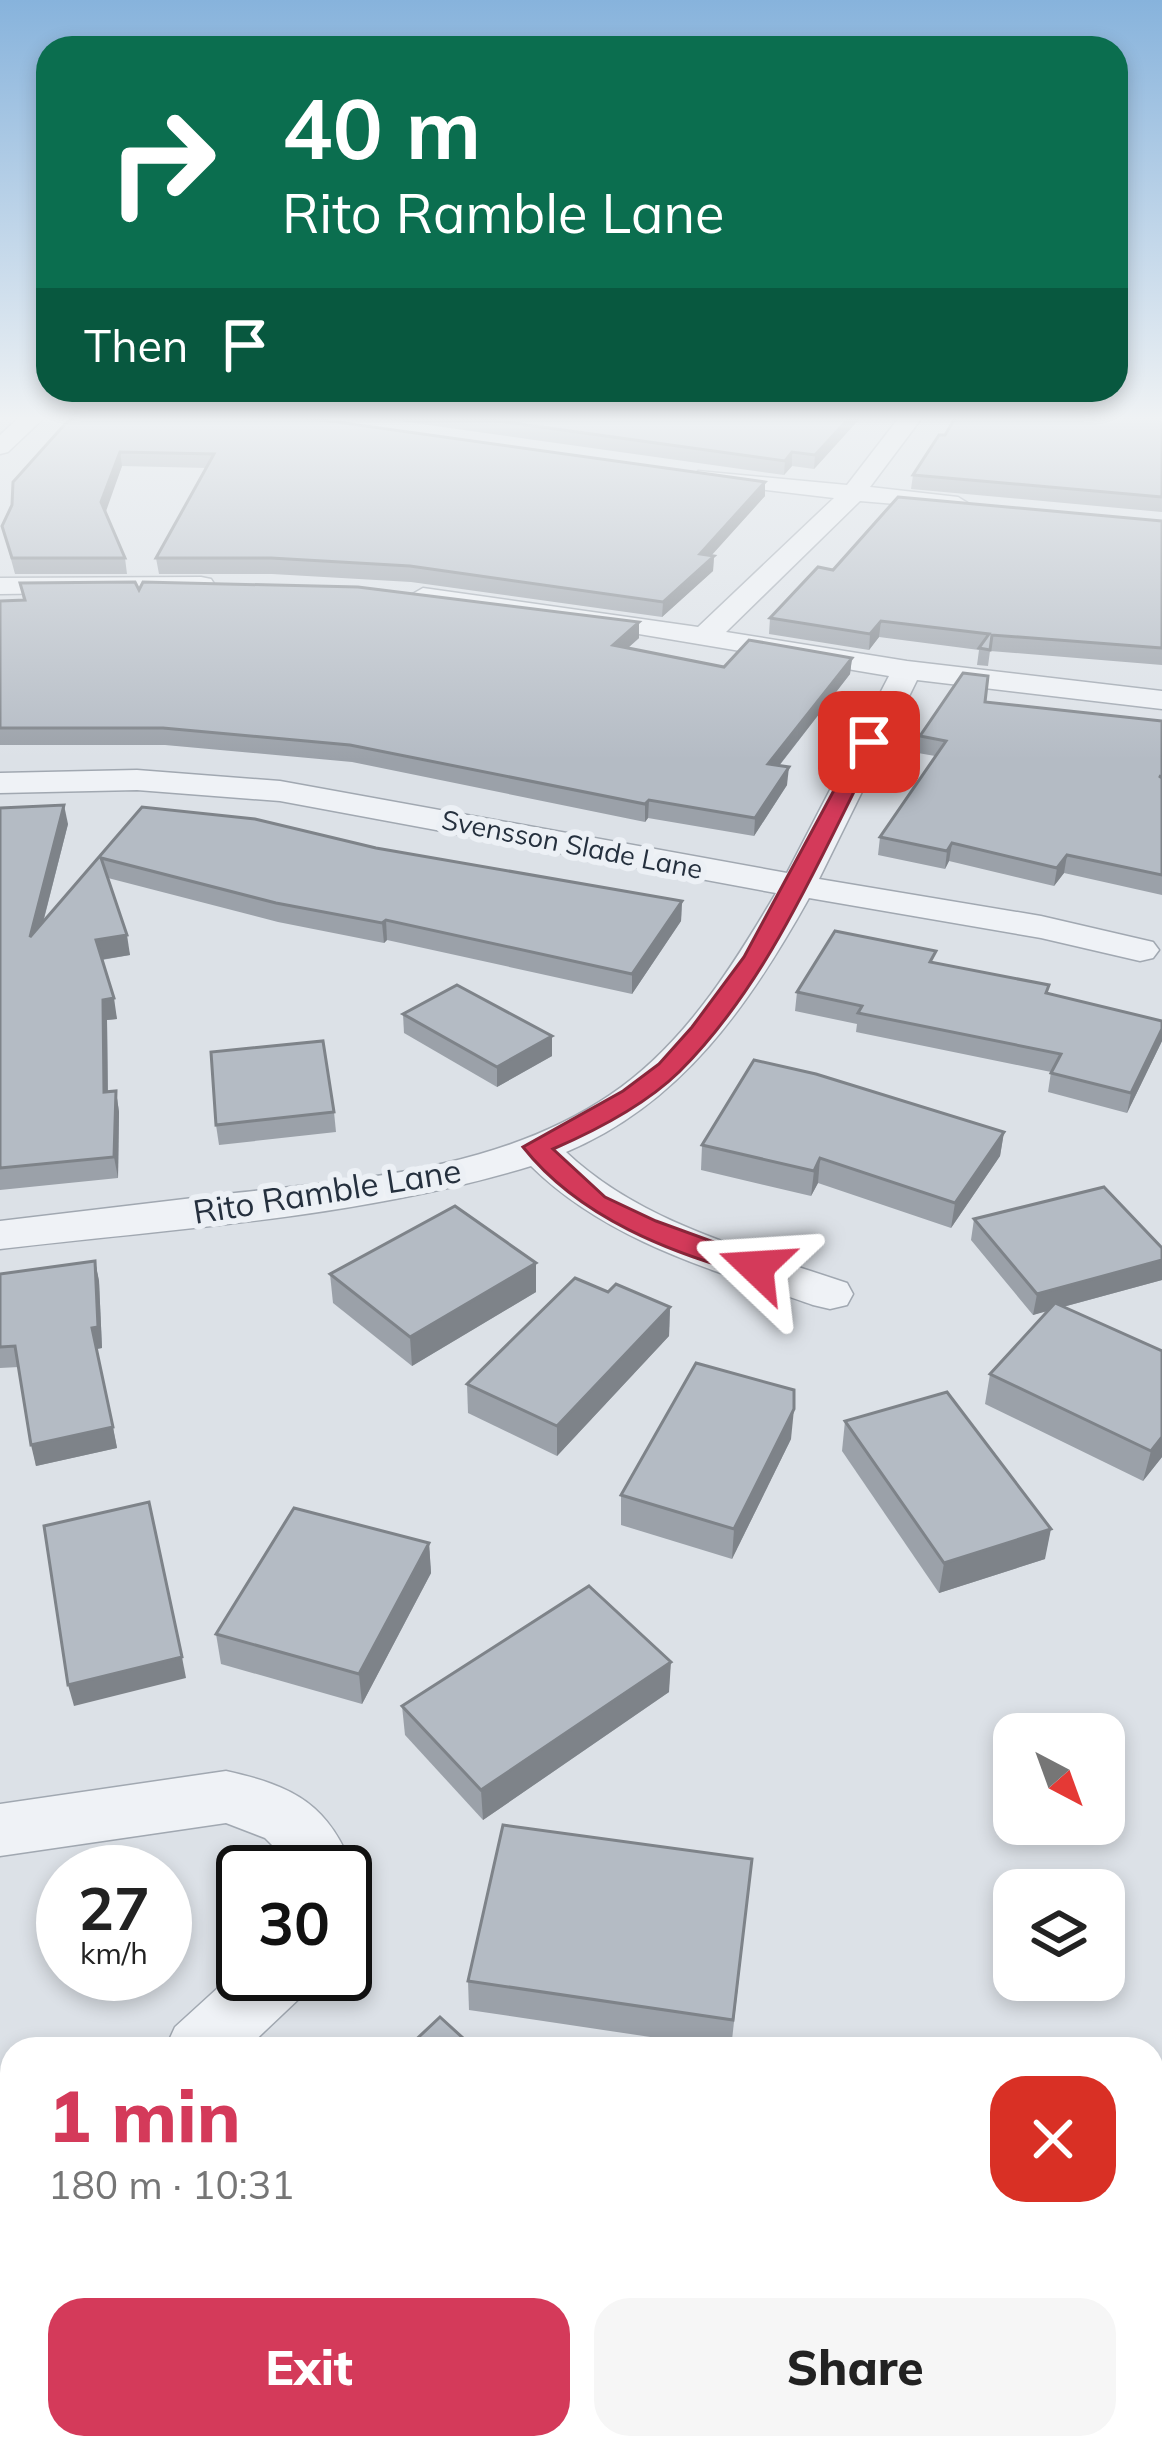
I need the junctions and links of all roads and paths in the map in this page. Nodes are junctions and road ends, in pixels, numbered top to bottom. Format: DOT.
graph roads {
  1 [pos="816,530"];
  2 [pos="227,585"];
  3 [pos="0,586"];
  4 [pos="388,592"];
  5 [pos="704,638"];
  6 [pos="907,670"];
  7 [pos="1162,700"];
  8 [pos="0,783"];
  9 [pos="795,885"];
  10 [pos="1140,950"];
  11 [pos="536,1147"];
  12 [pos="0,1235"];
  13 [pos="830,1294"];
  14 [pos="0,1830"];
  15 [pos="312,1845"];
  16 [pos="251,2001"];
  17 [pos="212,2037"];
  1 -- 5 [label="street"];
  2 -- 3 [label="street"];
  4 -- 5 [label="street"];
  5 -- 6 [label="street"];
  6 -- 7 [label="street"];
  6 -- 9 [label="street, Rito Ramble Lane"];
  8 -- 9 [label="street, Svensson Slade Lane"];
  9 -- 10 [label="street, Svensson Slade Lane"];
  9 -- 11 [label="street, Rito Ramble Lane"];
  11 -- 12 [label="street, Rito Ramble Lane"];
  11 -- 13 [label="street"];
  14 -- 15 [label="street"];
  16 -- 17 [label="street"];
}
